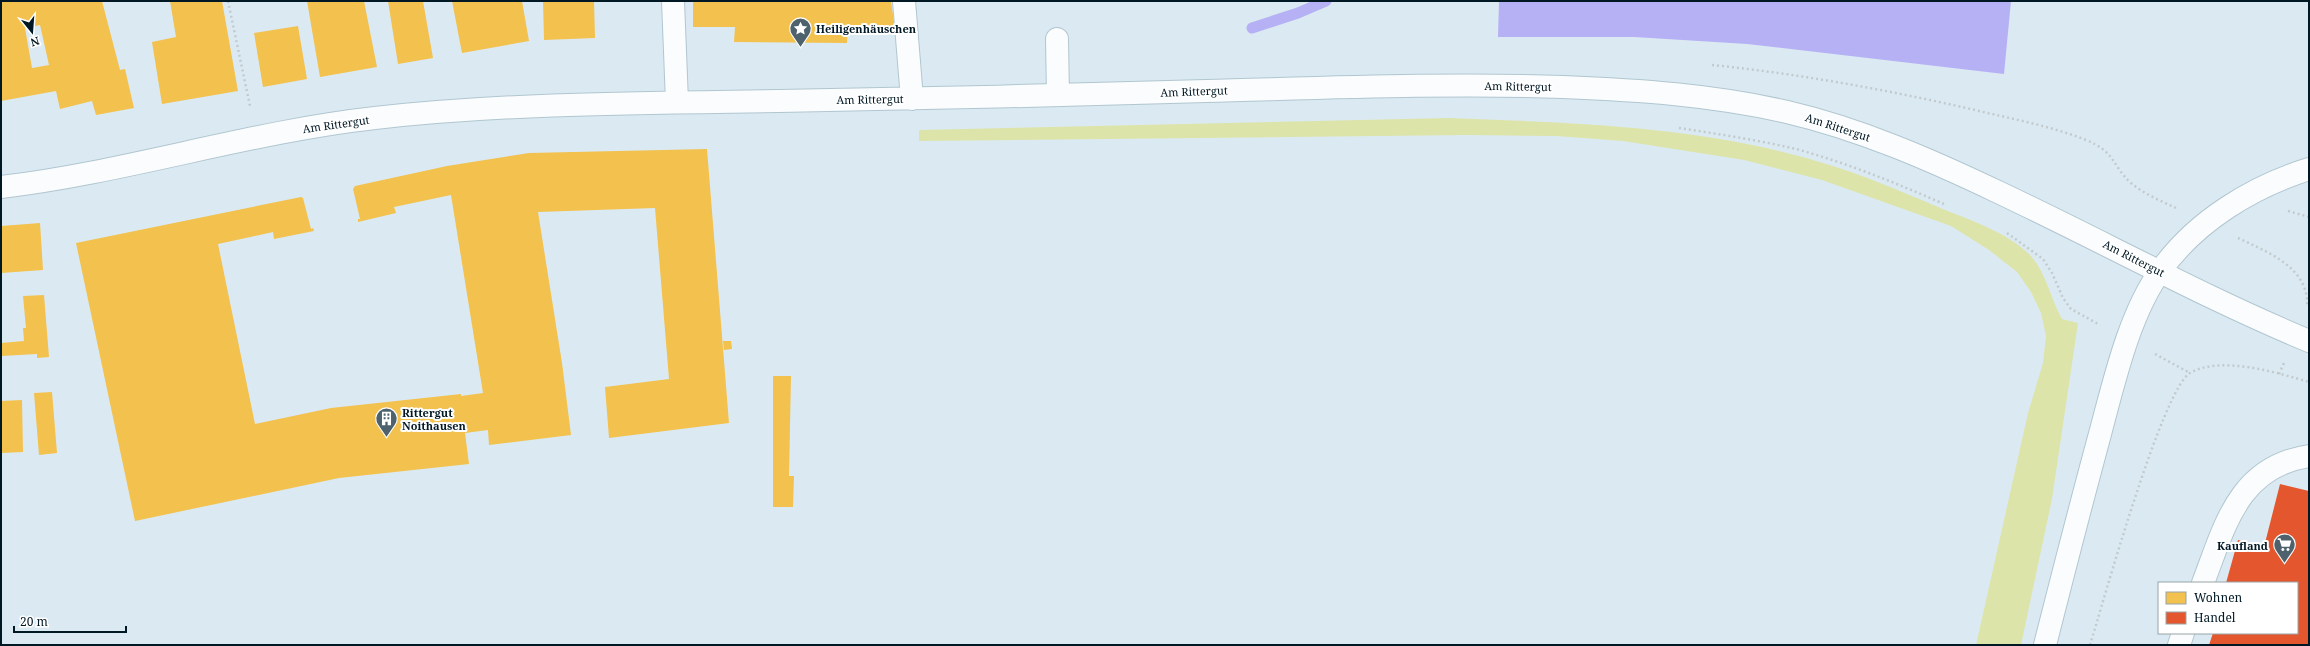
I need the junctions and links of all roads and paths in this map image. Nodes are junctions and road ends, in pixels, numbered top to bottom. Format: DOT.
graph roads {
  1 [pos="228,1"];
  2 [pos="673,1"];
  3 [pos="904,1"];
  4 [pos="1057,39"];
  5 [pos="1058,95"];
  6 [pos="912,99"];
  7 [pos="677,102"];
  8 [pos="1676,128"];
  9 [pos="256,136"];
  10 [pos="2309,169"];
  11 [pos="1,187"];
  12 [pos="1950,206"];
  13 [pos="2206,223"];
  14 [pos="2002,230"];
  15 [pos="2160,272"];
  16 [pos="2302,338"];
  17 [pos="2129,340"];
  18 [pos="2190,373"];
  19 [pos="2279,374"];
  20 [pos="2309,382"];
  21 [pos="2309,456"];
  22 [pos="2203,582"];
  23 [pos="2183,634"];
  24 [pos="2045,645"];
  25 [pos="2090,645"];
  26 [pos="2179,645"];
  1 -- 9 [label="path"];
  2 -- 7 [label="street"];
  3 -- 6 [label="street"];
  4 -- 5 [label="street"];
  5 -- 6 [label="street, Am Rittergut"];
  5 -- 15 [label="street, Am Rittergut"];
  6 -- 7 [label="street, Am Rittergut"];
  7 -- 9 [label="street, Am Rittergut"];
  8 -- 12 [label="path"];
  9 -- 11 [label="street, Am Rittergut"];
  10 -- 13 [label="street"];
  13 -- 15 [label="street"];
  13 -- 16 [label="path"];
  14 -- 17 [label="path"];
  15 -- 16 [label="street, Am Rittergut"];
  15 -- 17 [label="street"];
  16 -- 19 [label="path"];
  17 -- 18 [label="path"];
  17 -- 24 [label="street"];
  18 -- 19 [label="path"];
  18 -- 25 [label="path"];
  19 -- 20 [label="path"];
  21 -- 22 [label="street"];
  23 -- 26 [label="street"];
}
